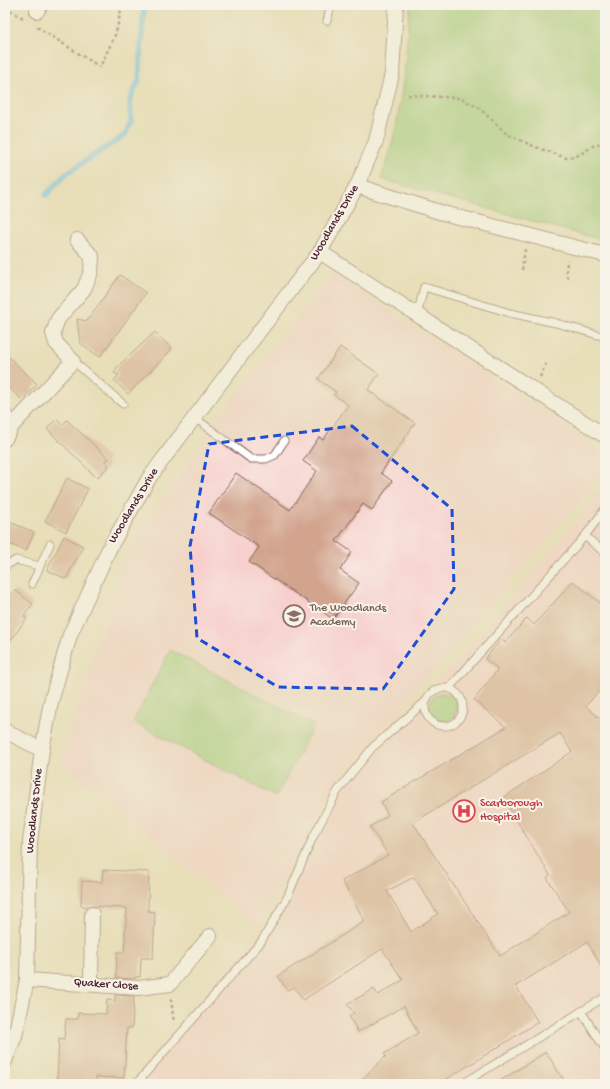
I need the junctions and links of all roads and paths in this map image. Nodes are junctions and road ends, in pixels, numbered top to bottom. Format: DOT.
graph roads {
  1 [pos="122,5"];
  2 [pos="332,5"];
  3 [pos="396,5"];
  4 [pos="5,7"];
  5 [pos="36,13"];
  6 [pos="24,19"];
  7 [pos="327,21"];
  8 [pos="408,95"];
  9 [pos="605,144"];
  10 [pos="357,186"];
  11 [pos="528,235"];
  12 [pos="77,240"];
  13 [pos="320,252"];
  14 [pos="605,255"];
  15 [pos="522,270"];
  16 [pos="417,316"];
  17 [pos="605,337"];
  18 [pos="74,362"];
  19 [pos="123,404"];
  20 [pos="195,418"];
  21 [pos="9,421"];
  22 [pos="605,436"];
  23 [pos="5,440"];
  24 [pos="284,441"];
  25 [pos="605,508"];
  26 [pos="585,536"];
  27 [pos="50,544"];
  28 [pos="605,553"];
  29 [pos="5,566"];
  30 [pos="39,566"];
  31 [pos="32,584"];
  32 [pos="449,688"];
  33 [pos="425,702"];
  34 [pos="5,731"];
  35 [pos="42,750"];
  36 [pos="92,914"];
  37 [pos="210,936"];
  38 [pos="27,980"];
  39 [pos="91,984"];
  40 [pos="170,984"];
  41 [pos="605,997"];
  42 [pos="581,1011"];
  43 [pos="183,1031"];
  44 [pos="605,1049"];
  45 [pos="5,1061"];
  46 [pos="136,1084"];
  47 [pos="462,1084"];
  1 -- 5 [label="path"];
  2 -- 7 [label="lane"];
  3 -- 10 [label="street, Woodlands Drive"];
  4 -- 6 [label="path"];
  8 -- 9 [label="path"];
  10 -- 11 [label="street"];
  10 -- 13 [label="street, Woodlands Drive"];
  11 -- 14 [label="street"];
  11 -- 15 [label="path"];
  12 -- 18 [label="street"];
  13 -- 16 [label="street"];
  13 -- 20 [label="street, Woodlands Drive"];
  16 -- 17 [label="lane"];
  16 -- 22 [label="street"];
  18 -- 19 [label="lane"];
  18 -- 21 [label="street"];
  20 -- 24 [label="lane"];
  20 -- 35 [label="street, Woodlands Drive"];
  21 -- 23 [label="street"];
  25 -- 26 [label="lane"];
  26 -- 28 [label="lane"];
  26 -- 32 [label="lane"];
  27 -- 30 [label="lane"];
  29 -- 30 [label="lane"];
  30 -- 31 [label="lane"];
  32 -- 33 [label="lane"];
  32 -- 33 [label="lane"];
  33 -- 43 [label="lane"];
  34 -- 35 [label="street"];
  35 -- 38 [label="street, Woodlands Drive"];
  36 -- 39 [label="street"];
  37 -- 40 [label="street"];
  38 -- 39 [label="street, Quaker Close"];
  38 -- 45 [label="street, Woodlands Drive"];
  39 -- 40 [label="street, Quaker Close"];
  40 -- 43 [label="path"];
  41 -- 42 [label="lane"];
  42 -- 44 [label="lane"];
  42 -- 47 [label="lane"];
  43 -- 46 [label="lane"];
}
